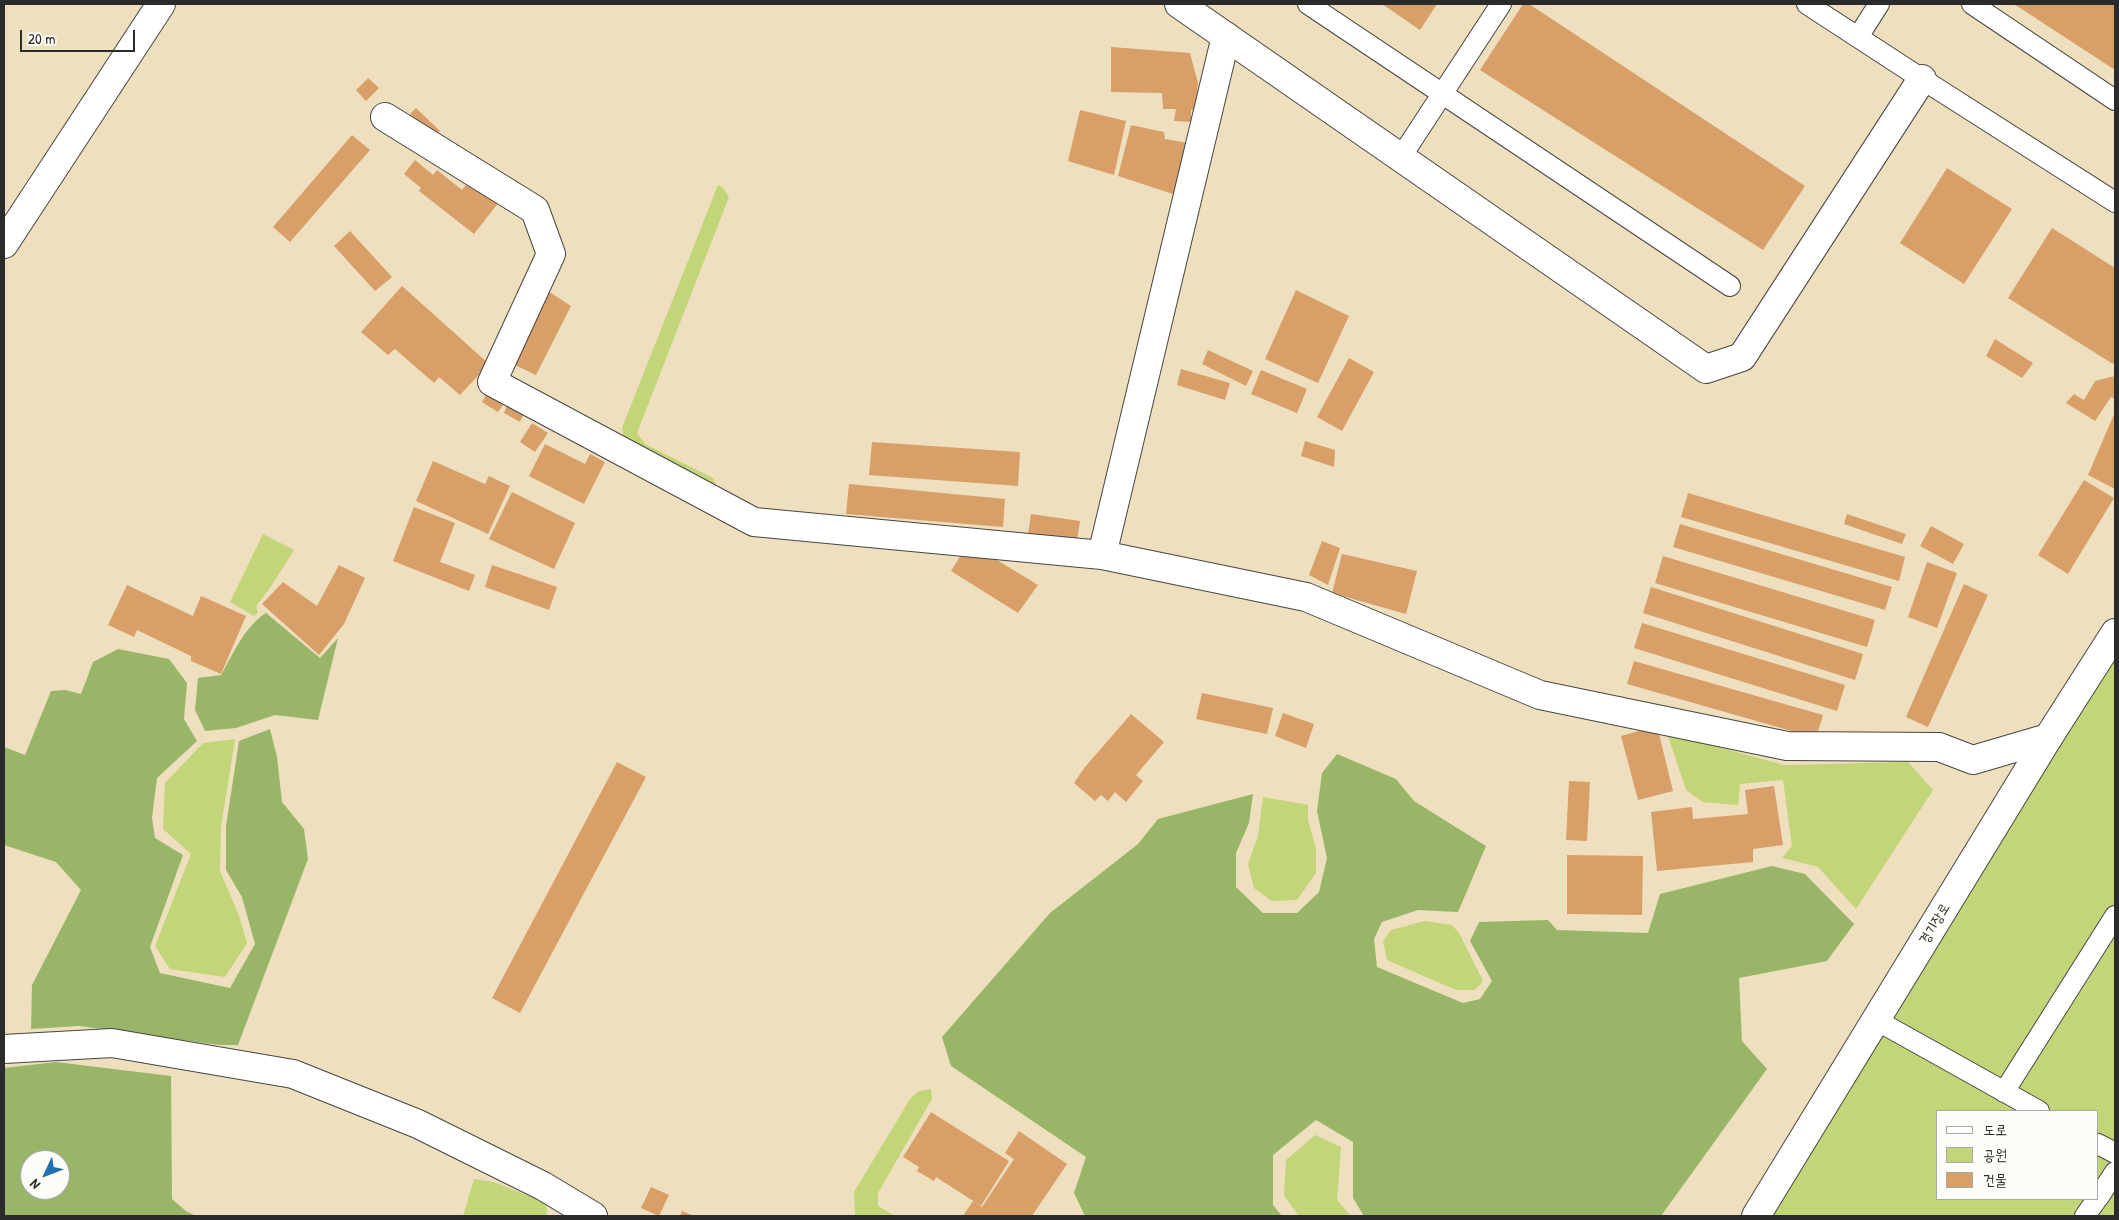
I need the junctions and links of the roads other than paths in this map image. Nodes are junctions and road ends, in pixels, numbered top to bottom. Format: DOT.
graph roads {
  1 [pos="161,4"];
  2 [pos="1179,4"];
  3 [pos="1308,4"];
  4 [pos="1501,4"];
  5 [pos="1807,4"];
  6 [pos="1879,4"];
  7 [pos="1972,4"];
  8 [pos="1226,36"];
  9 [pos="1858,37"];
  10 [pos="1922,79"];
  11 [pos="1443,94"];
  12 [pos="2115,100"];
  13 [pos="385,117"];
  14 [pos="1401,157"];
  15 [pos="2115,202"];
  16 [pos="4,244"];
  17 [pos="1730,286"];
  18 [pos="1102,555"];
  19 [pos="2115,633"];
  20 [pos="2048,738"];
  21 [pos="2115,916"];
  22 [pos="1876,1020"];
  23 [pos="4,1049"];
  24 [pos="2004,1092"];
  25 [pos="2037,1110"];
  26 [pos="2099,1145"];
  27 [pos="2115,1153"];
  28 [pos="2115,1172"];
  29 [pos="2099,1195"];
  30 [pos="2096,1200"];
  31 [pos="593,1216"];
  32 [pos="1756,1216"];
  33 [pos="2085,1216"];
  1 -- 16 [label="street"];
  2 -- 8 [label="street"];
  3 -- 11 [label="lane"];
  4 -- 11 [label="lane"];
  5 -- 9 [label="lane"];
  6 -- 9 [label="lane"];
  7 -- 12 [label="lane"];
  8 -- 14 [label="street"];
  8 -- 18 [label="street"];
  9 -- 10 [label="lane"];
  10 -- 14 [label="street"];
  10 -- 15 [label="lane"];
  11 -- 14 [label="lane"];
  11 -- 17 [label="lane"];
  13 -- 18 [label="street"];
  18 -- 20 [label="street"];
  19 -- 20 [label="street, 경기장로"];
  20 -- 22 [label="street, 경기장로"];
  21 -- 24 [label="lane"];
  22 -- 24 [label="lane"];
  22 -- 32 [label="street, 경기장로"];
  23 -- 31 [label="street"];
  24 -- 25 [label="lane"];
  26 -- 27 [label="lane"];
  28 -- 29 [label="lane"];
  30 -- 33 [label="lane"];
}
